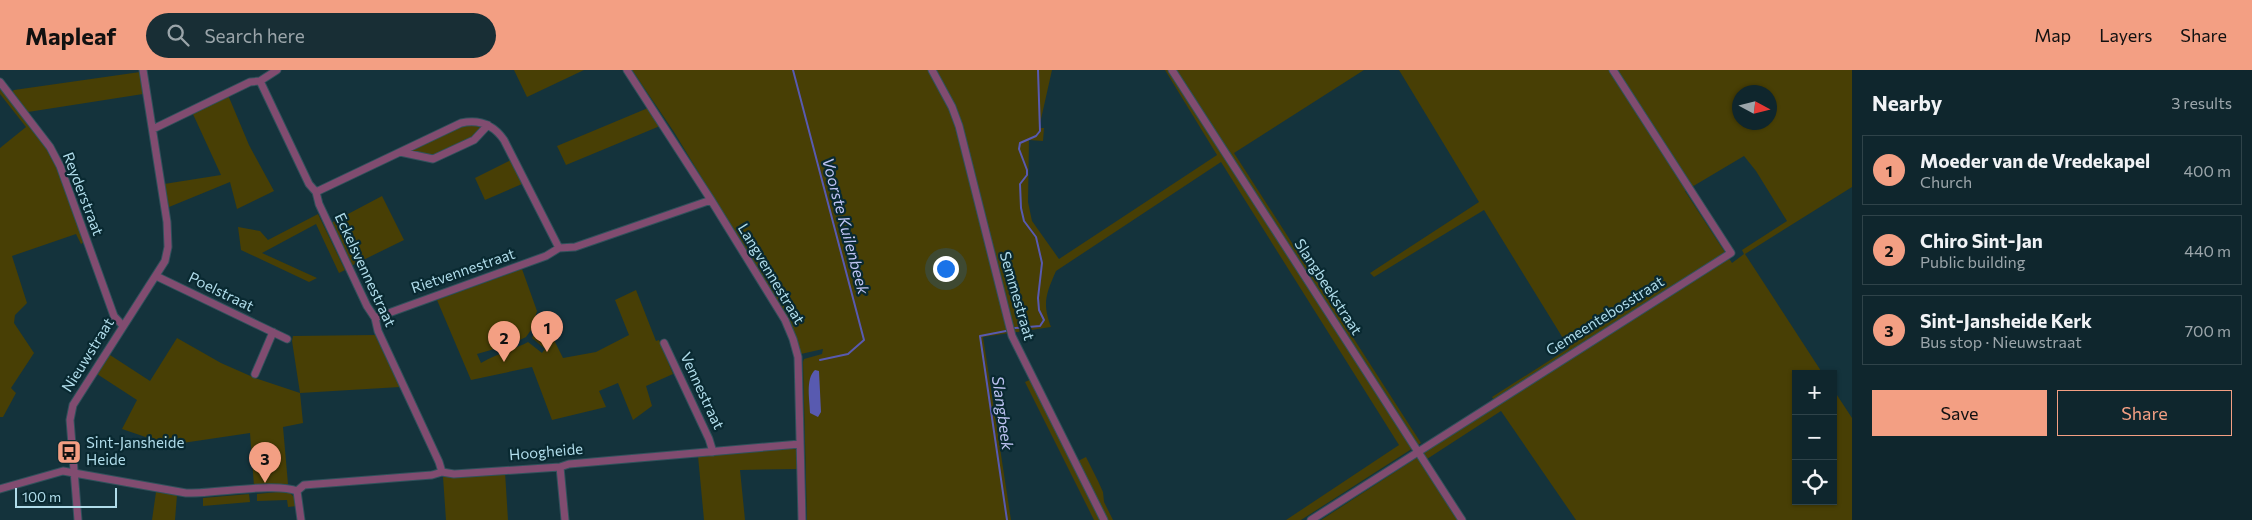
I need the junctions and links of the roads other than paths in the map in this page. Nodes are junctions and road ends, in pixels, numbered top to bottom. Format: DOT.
graph roads {
  1 [pos="143,70"];
  2 [pos="277,70"];
  3 [pos="627,70"];
  4 [pos="932,70"];
  5 [pos="1172,70"];
  6 [pos="1612,70"];
  7 [pos="260,80"];
  8 [pos="0,82"];
  9 [pos="488,125"];
  10 [pos="153,129"];
  11 [pos="400,152"];
  12 [pos="316,192"];
  13 [pos="711,200"];
  14 [pos="559,248"];
  15 [pos="156,276"];
  16 [pos="375,318"];
  17 [pos="123,326"];
  18 [pos="273,332"];
  19 [pos="287,338"];
  20 [pos="664,343"];
  21 [pos="255,374"];
  22 [pos="800,444"];
  23 [pos="1418,451"];
  24 [pos="713,452"];
  25 [pos="560,466"];
  26 [pos="442,472"];
  27 [pos="74,473"];
  28 [pos="0,489"];
  29 [pos="297,491"];
  30 [pos="78,520"];
  31 [pos="301,520"];
  32 [pos="565,520"];
  33 [pos="802,520"];
  34 [pos="1104,520"];
  35 [pos="1311,520"];
  36 [pos="1462,520"];
  1 -- 10 [label="street, Nieuwstraat"];
  2 -- 7 [label="street"];
  3 -- 13 [label="street, Langvennestraat"];
  4 -- 34 [label="street, Semmestraat"];
  5 -- 23 [label="street, Slangbeekstraat"];
  6 -- 23 [label="street, Gemeentebosstraat"];
  7 -- 10 [label="street"];
  7 -- 12 [label="street, Eckelsvennestraat"];
  8 -- 17 [label="street, Reyderstraat"];
  9 -- 11 [label="street"];
  9 -- 11 [label="street"];
  9 -- 14 [label="street"];
  10 -- 15 [label="street, Nieuwstraat"];
  11 -- 12 [label="street"];
  12 -- 16 [label="street, Eckelsvennestraat"];
  13 -- 14 [label="street, Rietvennestraat"];
  13 -- 22 [label="street, Langvennestraat"];
  14 -- 16 [label="street, Rietvennestraat"];
  15 -- 17 [label="street, Nieuwstraat"];
  15 -- 18 [label="street, Poelstraat"];
  16 -- 26 [label="street, Eckelsvennestraat"];
  17 -- 27 [label="street, Nieuwstraat"];
  18 -- 19 [label="street, Poelstraat"];
  18 -- 21 [label="street"];
  20 -- 24 [label="street, Vennestraat"];
  22 -- 24 [label="street, Hoogheide"];
  22 -- 33 [label="street, Langvennestraat"];
  23 -- 35 [label="street, Gemeentebosstraat"];
  23 -- 36 [label="street, Slangbeekstraat"];
  24 -- 25 [label="street, Hoogheide"];
  25 -- 26 [label="street, Hoogheide"];
  25 -- 32 [label="street"];
  26 -- 29 [label="street, Hoogheide"];
  27 -- 28 [label="street"];
  27 -- 29 [label="street"];
  27 -- 30 [label="street, Nieuwstraat"];
  29 -- 31 [label="street"];
}
